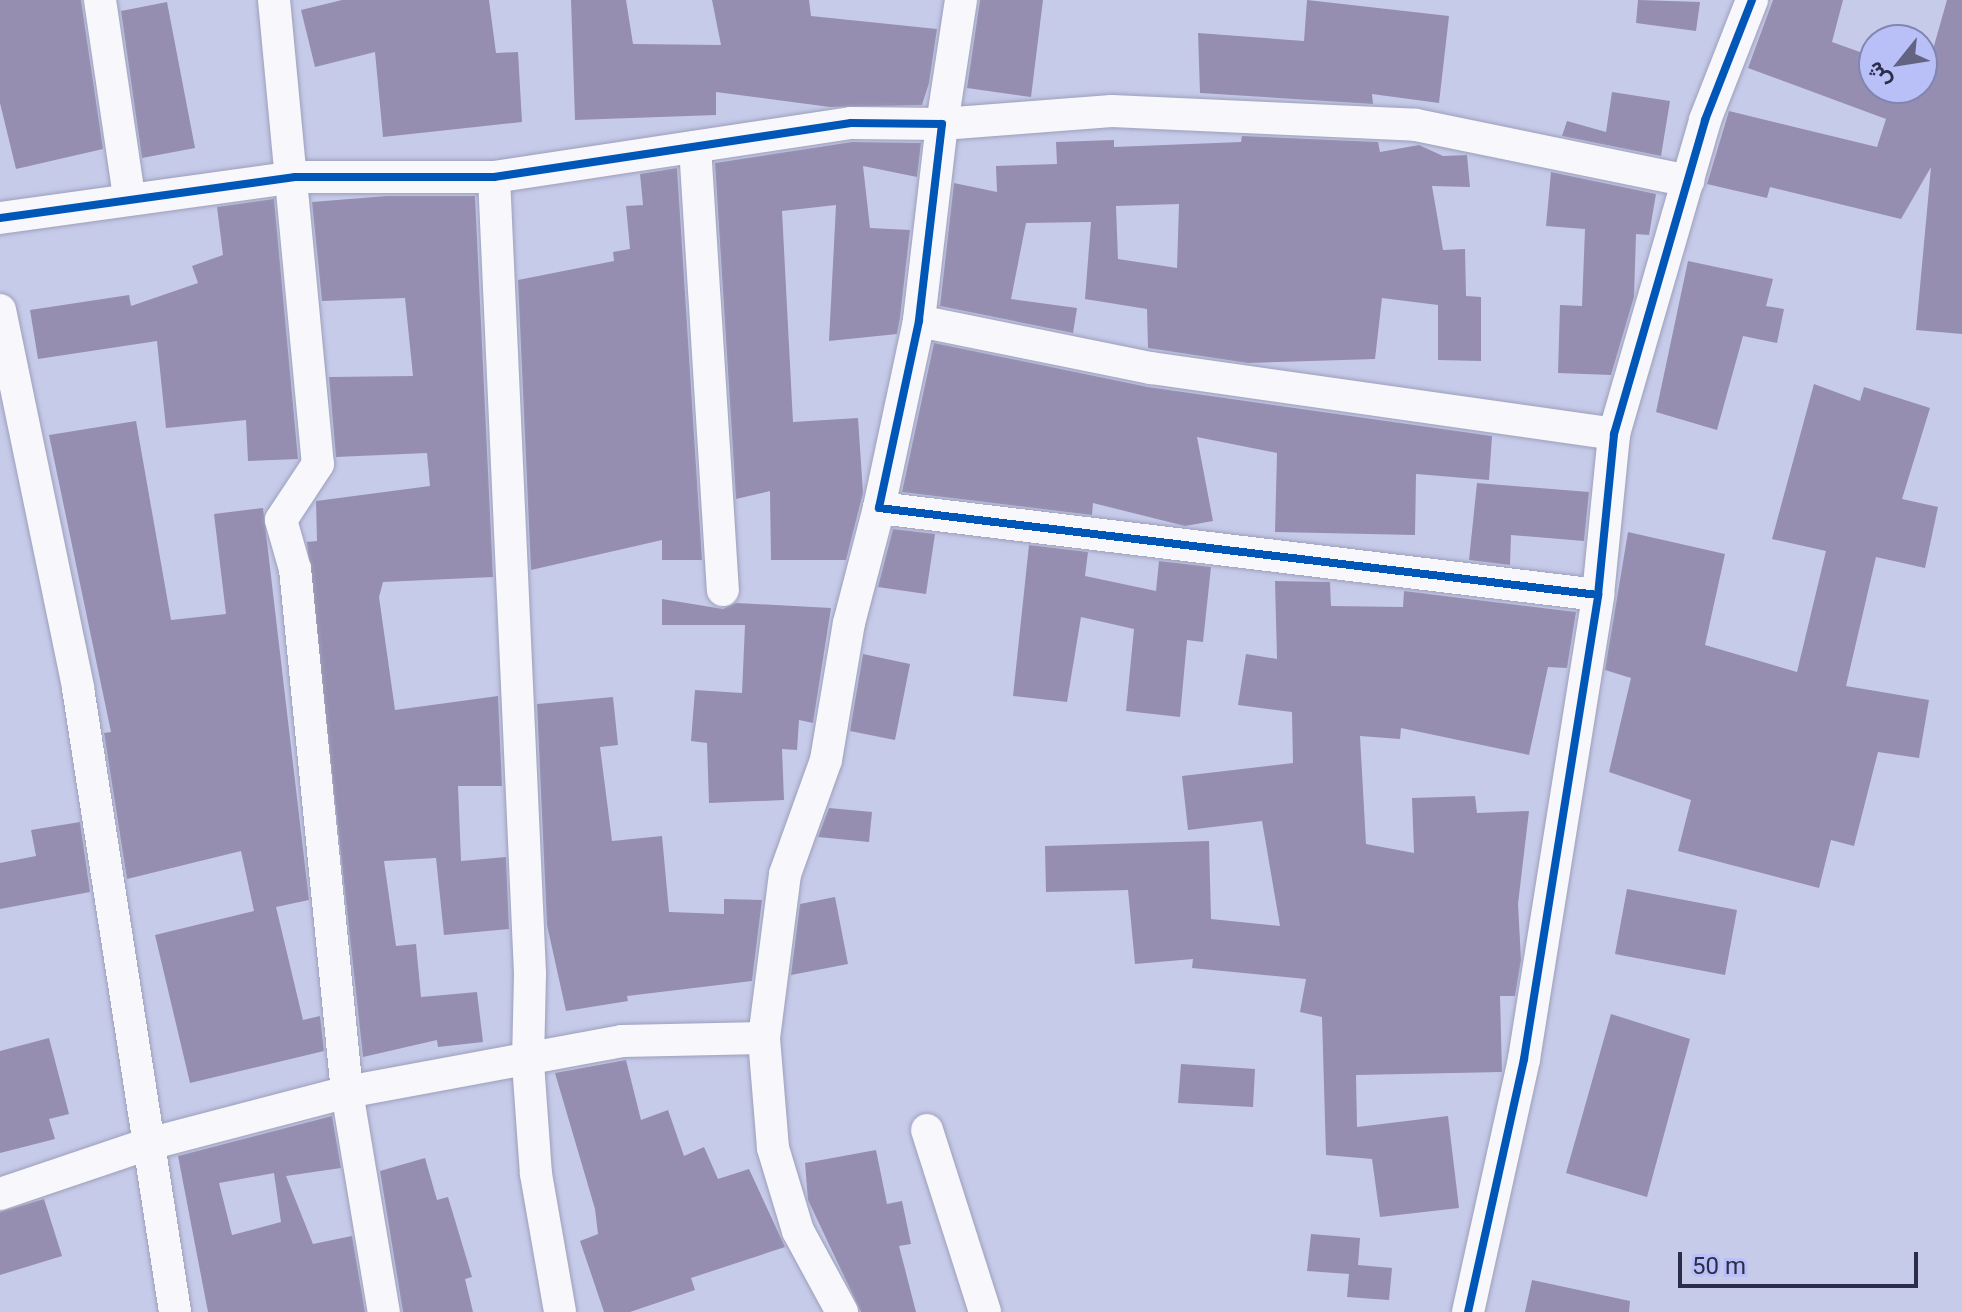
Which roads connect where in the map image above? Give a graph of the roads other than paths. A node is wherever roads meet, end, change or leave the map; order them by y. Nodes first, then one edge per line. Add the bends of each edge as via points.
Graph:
1 (100, 0) edge
2 (274, 0) edge
3 (961, 0) edge
4 (1752, 0) edge
5 (942, 124) junction
6 (695, 147) junction
7 (295, 177) junction
8 (494, 177) junction
9 (1688, 181) junction
10 (129, 197) junction
11 (0, 218) edge
12 (0, 310) edge
13 (919, 321) junction
14 (1614, 434) junction
15 (879, 508) junction
16 (723, 590) dead end
17 (1598, 595) junction
18 (764, 1038) junction
19 (528, 1063) junction
20 (347, 1092) junction
21 (927, 1130) dead end
22 (145, 1145) junction
23 (0, 1194) edge
24 (175, 1312) edge
25 (384, 1312) edge
26 (560, 1312) edge
27 (842, 1312) edge
28 (985, 1312) edge
29 (1468, 1312) edge

1 - 10 street
2 - 7 street
3 - 5 street
4 - 9 street
5 - 6 street via 851,123
5 - 9 street via 1112,111 1416,125
5 - 13 street
6 - 8 street
6 - 16 street
7 - 8 street
7 - 10 street
7 - 20 street via 318,464 281,520 295,569
8 - 19 street via 530,974
9 - 14 street
10 - 11 street
12 - 22 street via 78,688
13 - 14 street via 1151,368
13 - 15 street
14 - 17 street
15 - 17 street
15 - 18 street via 849,623 826,760 785,874
17 - 29 street via 1524,1059
18 - 19 street via 622,1041
18 - 27 street via 773,1148 798,1231
19 - 20 street
19 - 26 street via 536,1174
20 - 22 street
20 - 25 street
21 - 28 street
22 - 23 street
22 - 24 street

